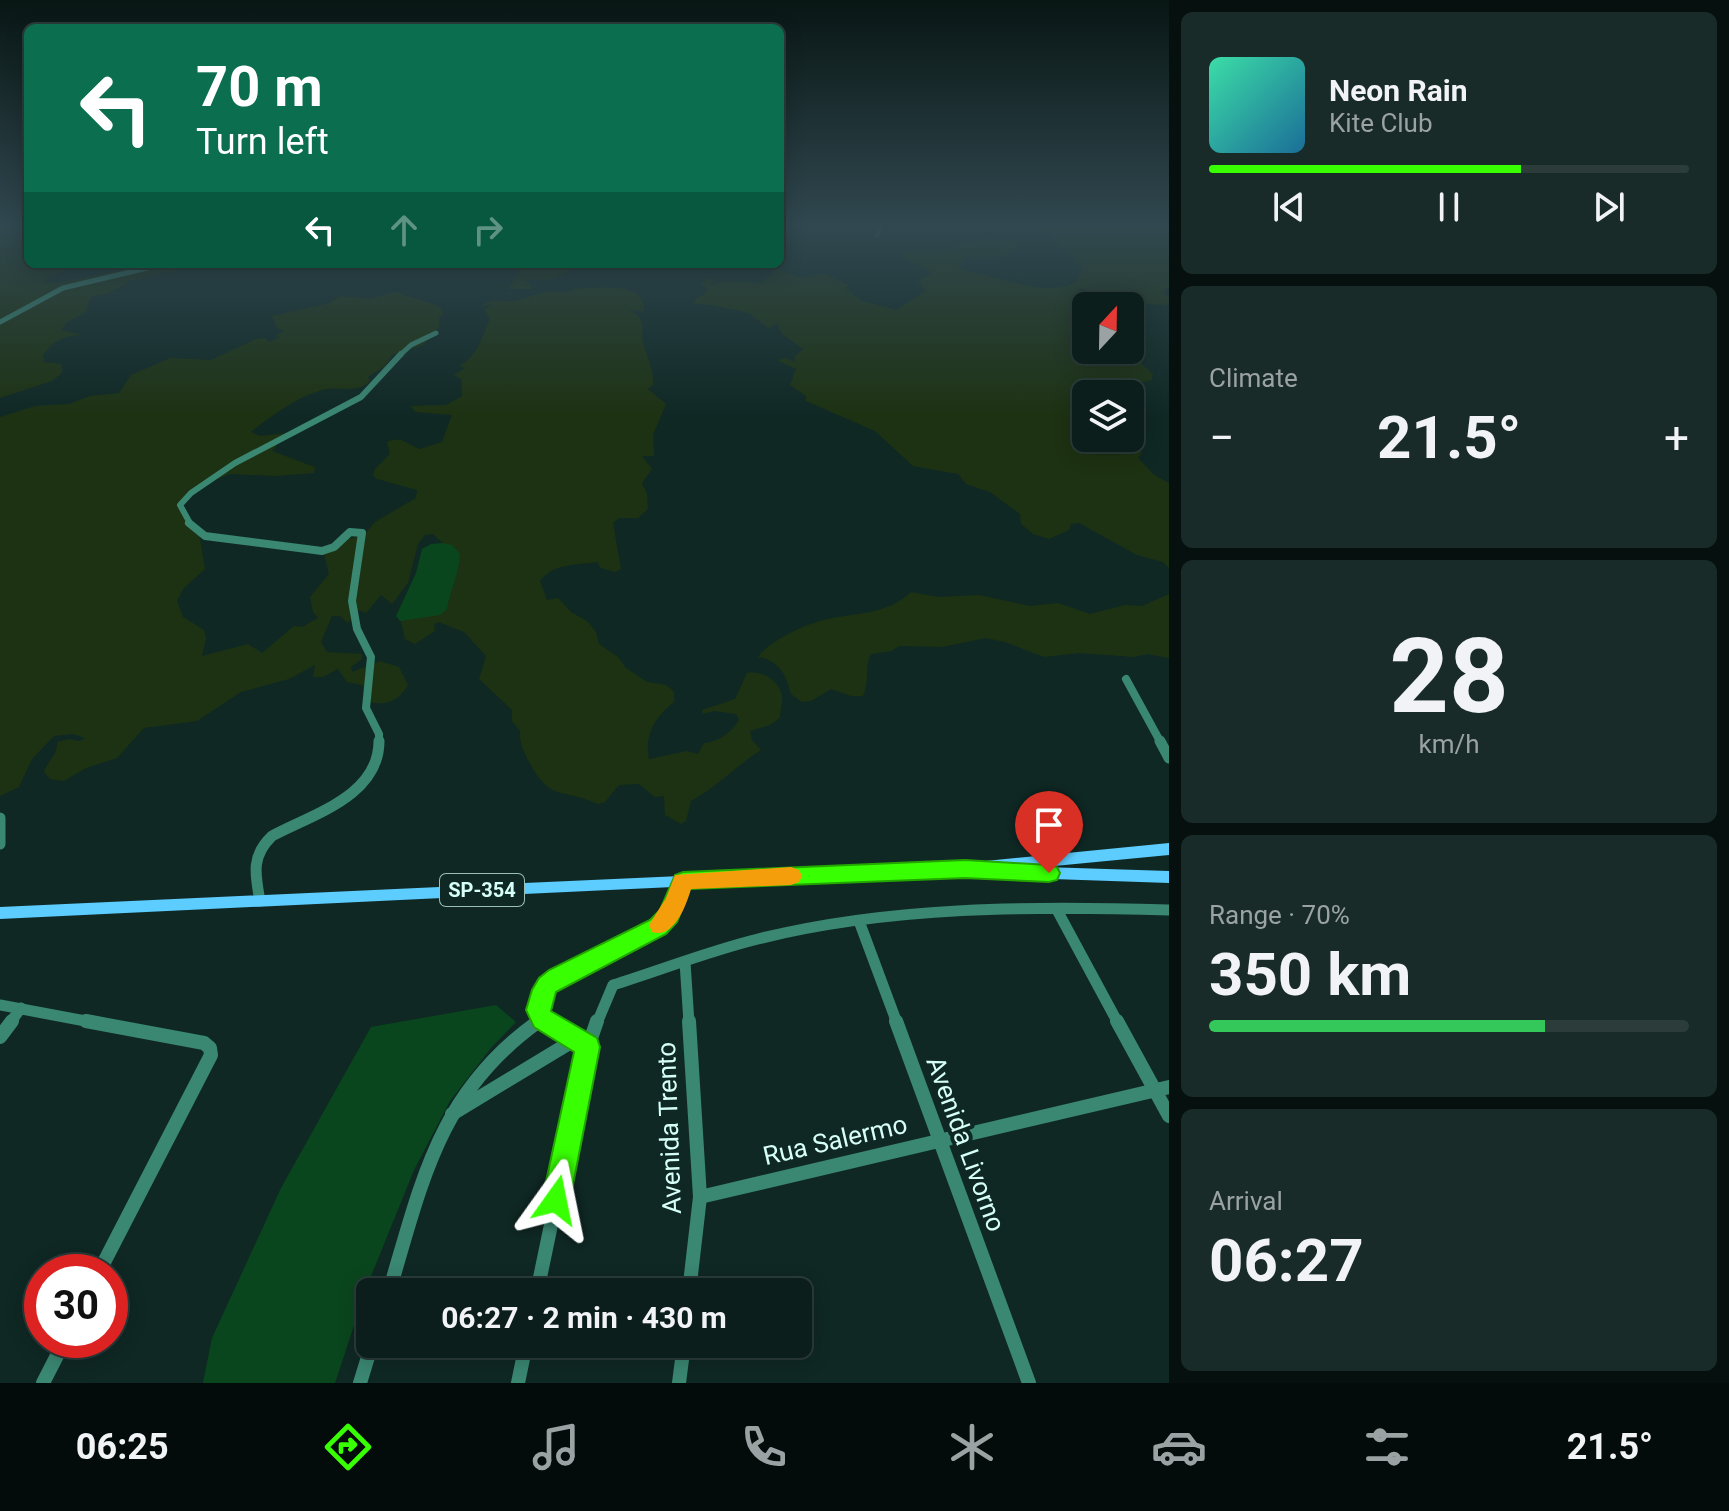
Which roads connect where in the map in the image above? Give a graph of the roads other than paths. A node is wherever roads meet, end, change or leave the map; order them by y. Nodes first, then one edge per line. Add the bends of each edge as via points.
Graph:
1 (62, 289) edge
2 (0, 322) edge
3 (436, 333) dead end
4 (1126, 679) dead end
5 (1169, 758) edge
6 (0, 818) edge
7 (0, 844) edge
8 (1169, 849) edge
9 (965, 869) junction
10 (1169, 877) edge
11 (683, 881) junction
12 (260, 901) junction
13 (1057, 910) junction
14 (1169, 910) edge
15 (0, 913) edge
16 (859, 921) junction
17 (685, 962) junction
18 (0, 1005) edge
19 (21, 1008) junction
20 (542, 1019) junction
21 (0, 1037) edge
22 (582, 1043) junction
23 (1162, 1089) edge
24 (449, 1115) junction
25 (1169, 1116) edge
26 (939, 1140) junction
27 (700, 1197) junction
28 (108, 1254) edge
29 (393, 1278) edge
30 (540, 1278) edge
31 (691, 1278) edge
32 (56, 1358) edge
33 (368, 1358) edge
34 (523, 1358) edge
35 (682, 1358) edge
36 (43, 1383) edge
37 (360, 1383) edge
38 (518, 1383) edge
39 (679, 1383) edge
40 (1029, 1383) edge

1 - 2 street
3 - 12 street via 407,345 361,397 223,471 180,505 191,526 205,536 322,551 350,532 363,536 352,601 357,629 371,657 366,708 379,734 379,752 371,775 358,790 259,847 254,866
4 - 5 street
6 - 7 street
8 - 9 main road, SP-354
9 - 10 main road, SP-354
9 - 11 main road, SP-354
11 - 12 main road, SP-354
11 - 20 street via 669,916 658,927 548,985 540,997
12 - 15 main road, SP-354
13 - 14 street
13 - 16 street
13 - 23 street
16 - 17 street via 758,939
16 - 26 street, Avenida Livorno
17 - 22 street via 613,985
17 - 27 street, Avenida Trento
18 - 19 street
19 - 21 street
19 - 28 street via 210,1048
20 - 22 street
20 - 24 street via 504,1043
22 - 24 street
22 - 30 street
23 - 25 street
23 - 26 street, Rua Salermo
24 - 29 street
26 - 27 street, Rua Salermo
26 - 40 street, Avenida Livorno
27 - 31 street, Avenida Trento
32 - 36 street
33 - 37 street
34 - 38 street
35 - 39 street

